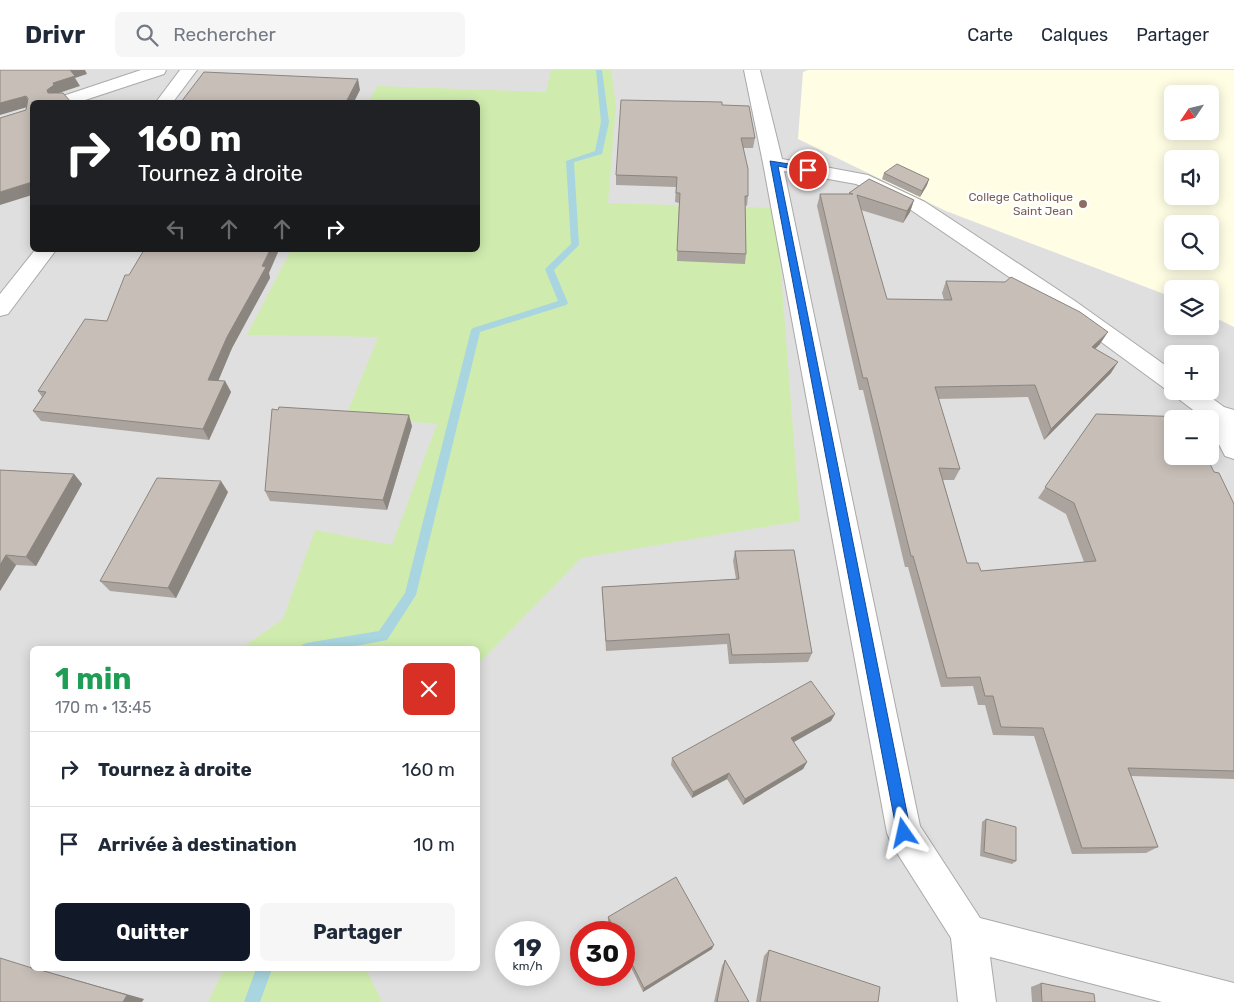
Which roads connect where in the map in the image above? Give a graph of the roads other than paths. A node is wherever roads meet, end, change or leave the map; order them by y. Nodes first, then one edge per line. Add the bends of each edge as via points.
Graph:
1 (158, 70) edge
2 (189, 70) edge
3 (752, 70) edge
4 (119, 76) edge
5 (67, 100) edge
6 (166, 100) edge
7 (773, 163) junction
8 (44, 252) edge
9 (0, 308) edge
10 (1164, 376) edge
11 (1199, 400) edge
12 (1225, 417) edge
13 (1234, 449) edge
14 (970, 933) junction
15 (977, 1002) edge
16 (1234, 1002) edge

1 - 4 street
2 - 6 street
3 - 7 street
4 - 5 street
7 - 10 street via 861,179 918,206 1067,306
7 - 14 street via 904,833
8 - 9 street
11 - 12 street
12 - 13 street
14 - 15 street
14 - 16 street

